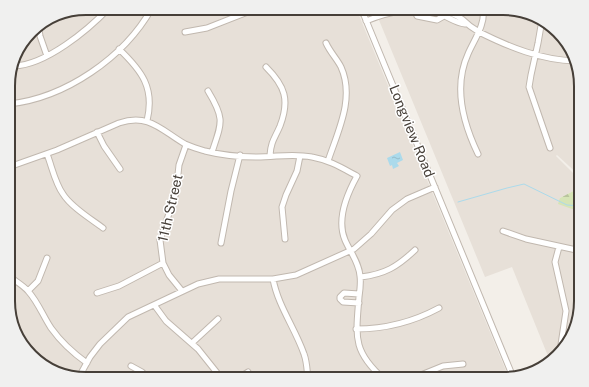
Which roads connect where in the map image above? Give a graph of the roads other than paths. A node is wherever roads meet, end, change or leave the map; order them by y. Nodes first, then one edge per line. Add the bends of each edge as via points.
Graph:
1 (101, 15) edge
2 (147, 15) edge
3 (233, 15) edge
4 (241, 15) edge
5 (363, 15) edge
6 (385, 15) edge
7 (440, 15) edge
8 (452, 15) edge
9 (483, 15) edge
10 (234, 18) junction
11 (366, 21) junction
12 (465, 24) junction
13 (541, 26) edge
14 (185, 32) dead end
15 (479, 32) junction
16 (39, 33) edge
17 (326, 43) dead end
18 (119, 49) junction
19 (535, 55) junction
20 (47, 56) junction
21 (570, 61) edge
22 (18, 65) edge
23 (266, 67) dead end
24 (208, 91) dead end
25 (15, 103) edge
26 (146, 121) junction
27 (97, 132) junction
28 (186, 145) junction
29 (550, 148) dead end
30 (212, 152) junction
31 (47, 154) junction
32 (478, 154) dead end
33 (240, 155) junction
34 (270, 156) junction
35 (300, 156) junction
36 (328, 161) junction
37 (15, 165) edge
38 (120, 169) dead end
39 (435, 187) junction
40 (103, 228) dead end
41 (503, 231) dead end
42 (285, 239) dead end
43 (221, 243) dead end
44 (559, 247) junction
45 (351, 250) junction
46 (415, 250) dead end
47 (574, 250) edge
48 (47, 258) dead end
49 (163, 263) junction
50 (360, 277) junction
51 (274, 279) junction
52 (15, 281) edge
53 (28, 291) junction
54 (182, 292) junction
55 (97, 293) dead end
56 (359, 294) junction
57 (358, 303) junction
58 (155, 306) junction
59 (439, 308) dead end
60 (218, 319) dead end
61 (356, 329) junction
62 (562, 341) edge
63 (192, 343) junction
64 (87, 363) junction
65 (463, 364) dead end
66 (131, 366) dead end
67 (512, 371) edge
68 (82, 372) edge
69 (142, 372) edge
70 (216, 372) edge
71 (307, 372) edge
72 (376, 372) edge
73 (428, 372) edge

1 - 20 street via 77,37
2 - 18 street
3 - 10 street
4 - 10 street
5 - 11 street, Longview Road
6 - 11 street
7 - 12 street
8 - 12 street
9 - 15 street
10 - 14 street via 207,28
11 - 39 street, Longview Road
12 - 15 street
13 - 19 street
15 - 19 street
15 - 32 street via 462,70 461,98 468,134
16 - 20 street
17 - 36 street via 341,67 347,94 346,108
18 - 25 street via 99,68 58,91 37,99
18 - 26 street via 140,71 146,82 150,98
19 - 21 street
19 - 29 street via 529,87
20 - 22 street
23 - 34 street via 280,85 286,100 284,114 271,145
24 - 30 street via 219,110 221,120
26 - 27 street via 127,120
26 - 28 street
27 - 31 street
27 - 38 street
28 - 30 street
28 - 49 street, 11th Street via 179,165 176,193 160,240
30 - 33 street
31 - 37 street
31 - 40 street via 63,195
33 - 34 street
33 - 43 street
34 - 35 street
35 - 36 street
35 - 42 street via 296,176 282,207
36 - 45 street via 357,176 347,195 342,216 342,229
39 - 45 street via 407,199 392,210 371,234
39 - 67 street, Longview Road
41 - 44 street
44 - 47 street
44 - 62 street via 555,262 566,311
45 - 50 street
45 - 51 street via 296,274
46 - 50 street via 389,270
48 - 53 street via 38,280
49 - 54 street, 11th Street
49 - 55 street via 119,286
50 - 56 street
51 - 54 street via 220,279 198,284
51 - 71 street via 278,299 304,355
52 - 53 street
53 - 64 street via 61,341
54 - 58 street
56 - 57 street
56 - 57 street via 344,293 340,296 343,302
57 - 61 street
58 - 63 street via 166,321
58 - 64 street via 128,317 100,344
59 - 61 street via 396,325
60 - 63 street
61 - 72 street via 364,357
63 - 70 street
64 - 68 street
65 - 73 street via 443,366
66 - 69 street

